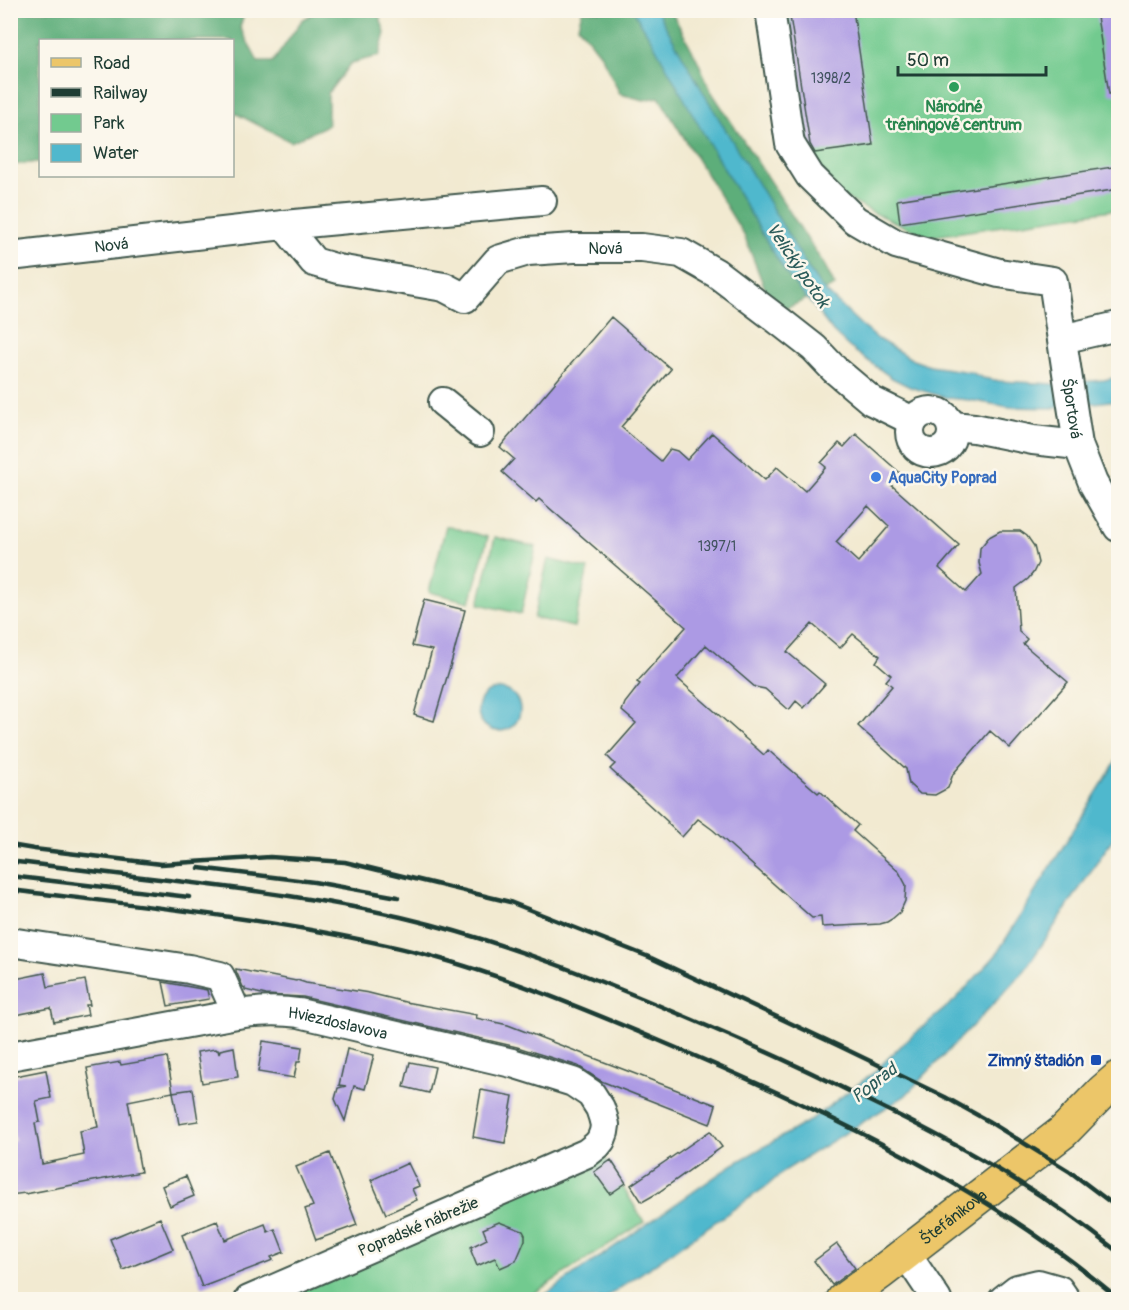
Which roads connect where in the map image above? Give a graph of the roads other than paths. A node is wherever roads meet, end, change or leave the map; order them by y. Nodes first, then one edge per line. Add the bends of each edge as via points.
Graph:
1 (770, 10) edge
2 (542, 201) dead end
3 (284, 225) junction
4 (10, 256) edge
5 (1119, 326) edge
6 (1062, 339) junction
7 (443, 402) dead end
8 (480, 432) dead end
9 (1076, 433) junction
10 (1119, 527) edge
11 (10, 942) edge
12 (237, 1014) junction
13 (10, 1056) edge
14 (1119, 1078) edge
15 (1119, 1101) edge
16 (1063, 1132) junction
17 (587, 1153) joint
18 (905, 1252) junction
19 (249, 1299) edge
20 (843, 1299) edge
21 (937, 1299) edge
22 (1002, 1299) edge
23 (1066, 1299) edge

1 - 6 street, Športová via 790,144 810,177 855,220 896,244 999,273 1053,281
2 - 3 street, Nová
3 - 4 street, Nová
3 - 9 street, Nová via 315,262 444,287 465,298 498,260 528,251 642,248 681,253 716,273 782,323 872,401 913,421 912,441 921,451 934,454 947,447 953,435 952,426 1033,440
5 - 6 street
6 - 9 street, Športová
7 - 8 street
9 - 10 street, Športová via 1093,483
11 - 12 street via 220,976
12 - 13 street, Hviezdoslavova
12 - 17 street, Hviezdoslavova via 299,1012 512,1063 573,1082 591,1094 603,1117 601,1140
14 - 16 main road, Štefánikova
15 - 16 main road, Štefánikova
16 - 18 main road, Štefánikova
17 - 19 street, Popradské nábrežie
18 - 20 main road, Štefánikova
18 - 21 street
22 - 23 street via 1017,1289 1038,1284 1059,1290

